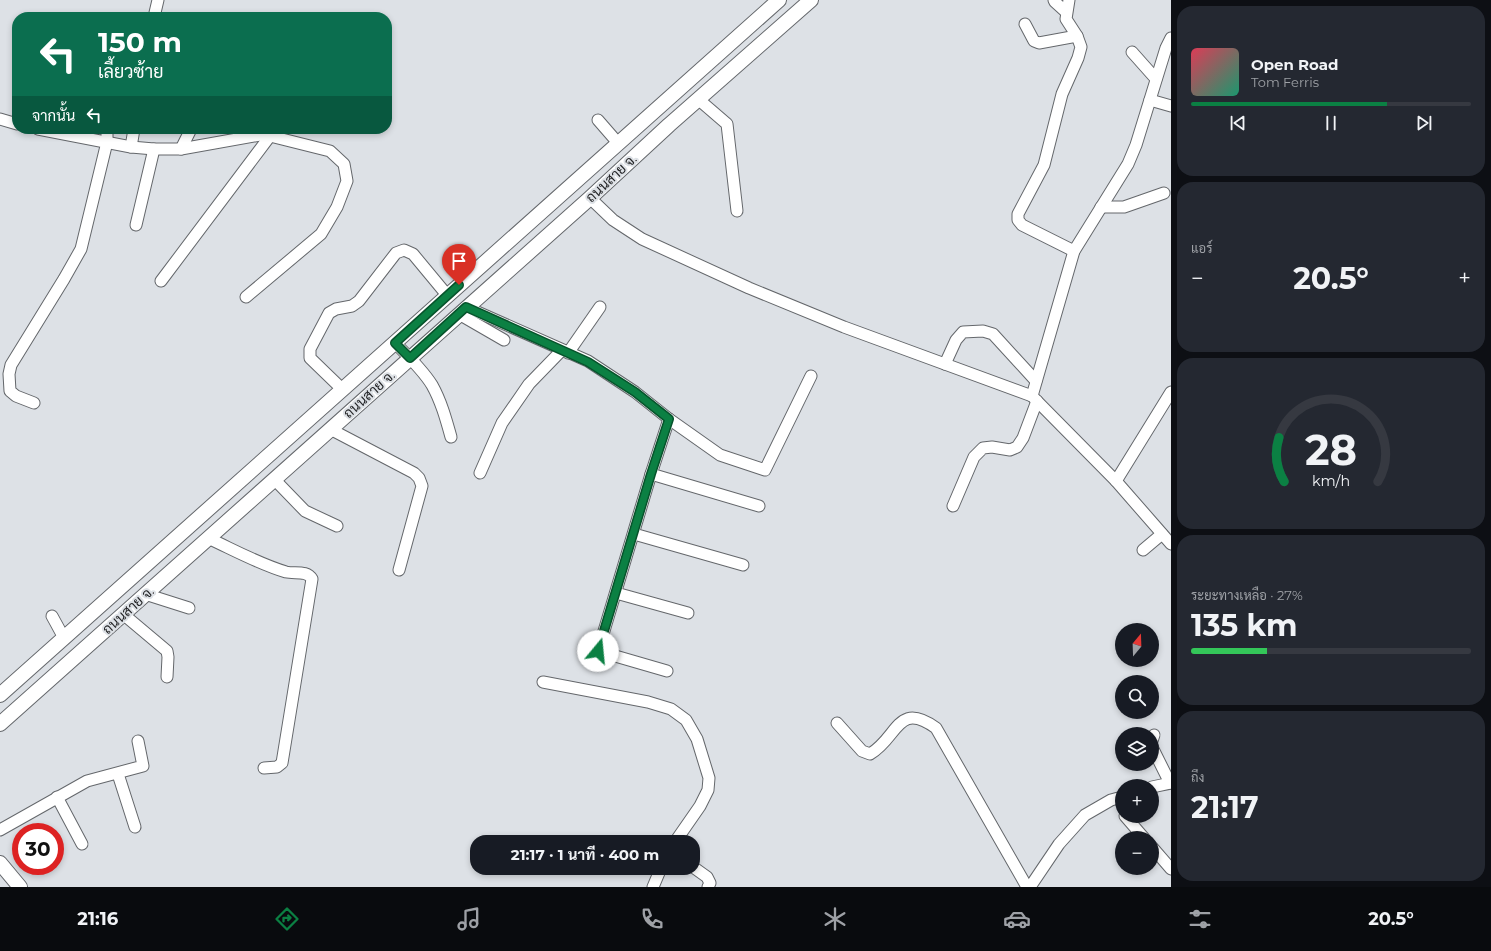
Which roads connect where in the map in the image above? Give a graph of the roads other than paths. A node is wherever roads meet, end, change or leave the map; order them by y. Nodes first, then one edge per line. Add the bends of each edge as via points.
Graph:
1 (158, 0) edge
2 (779, 0) edge
3 (811, 0) edge
4 (1054, 0) edge
5 (1069, 0) edge
6 (155, 12) edge
7 (1066, 12) junction
8 (1025, 24) dead end
9 (1077, 36) junction
10 (1171, 38) edge
11 (1169, 50) edge
12 (1132, 52) dead end
13 (1156, 79) junction
14 (698, 99) junction
15 (1150, 100) junction
16 (1171, 106) edge
17 (0, 119) edge
18 (598, 120) dead end
19 (12, 123) edge
20 (65, 134) edge
21 (107, 134) edge
22 (133, 134) edge
23 (188, 134) edge
24 (270, 136) junction
25 (107, 142) junction
26 (618, 143) junction
27 (131, 147) junction
28 (154, 149) junction
29 (181, 149) junction
30 (1164, 193) dead end
31 (590, 198) junction
32 (1101, 208) junction
33 (737, 211) dead end
34 (136, 225) dead end
35 (1074, 251) junction
36 (161, 281) dead end
37 (447, 296) junction
38 (246, 297) dead end
39 (600, 307) dead end
40 (462, 310) junction
41 (504, 340) dead end
42 (395, 343) junction
43 (565, 351) junction
44 (410, 358) junction
45 (945, 364) junction
46 (811, 376) dead end
47 (1036, 381) junction
48 (342, 389) junction
49 (1171, 392) edge
50 (1034, 398) junction
51 (34, 403) dead end
52 (669, 419) junction
53 (330, 429) junction
54 (451, 437) dead end
55 (480, 473) dead end
56 (651, 474) junction
57 (274, 479) junction
58 (1116, 481) junction
59 (760, 506) dead end
60 (953, 506) dead end
61 (337, 526) dead end
62 (634, 534) junction
63 (1162, 534) junction
64 (208, 538) junction
65 (1171, 544) edge
66 (1143, 550) dead end
67 (743, 565) dead end
68 (399, 570) dead end
69 (616, 593) junction
70 (145, 594) junction
71 (189, 608) dead end
72 (688, 613) dead end
73 (123, 614) junction
74 (52, 616) dead end
75 (64, 638) junction
76 (667, 671) dead end
77 (167, 677) dead end
78 (544, 682) dead end
79 (0, 695) edge
80 (836, 723) dead end
81 (0, 724) edge
82 (138, 741) dead end
83 (1159, 760) edge
84 (264, 768) dead end
85 (118, 774) junction
86 (1171, 783) edge
87 (1159, 786) edge
88 (57, 797) junction
89 (1115, 799) edge
90 (1131, 823) edge
91 (135, 827) dead end
92 (0, 830) edge
93 (1138, 831) edge
94 (680, 835) edge
95 (82, 844) dead end
96 (1159, 855) edge
97 (0, 862) edge
98 (1171, 869) edge
99 (700, 872) edge
100 (658, 875) edge
101 (20, 887) edge
102 (653, 887) edge
103 (708, 887) edge
104 (1029, 887) edge

1 - 6 street
2 - 26 main road, ถนนสาย จ.
3 - 14 main road, ถนนสาย จ.
4 - 7 street
5 - 7 street
7 - 9 street via 1066,20
8 - 9 street via 1034,41 1040,43
9 - 35 street via 1081,47 1062,94 1044,165 1018,214 1018,220 1022,224
10 - 11 street
11 - 13 street
12 - 13 street
13 - 15 street
14 - 31 main road, ถนนสาย จ.
14 - 33 street via 727,124
15 - 16 street
15 - 32 street via 1128,164
17 - 19 street
18 - 26 street
20 - 25 street
21 - 25 street
22 - 27 street
23 - 29 street
24 - 29 street via 260,135
24 - 36 street
24 - 38 street via 330,151 344,164 347,180 337,207 321,234
25 - 27 street
25 - 51 street via 81,249 11,365 10,391
26 - 37 main road, ถนนสาย จ.
27 - 28 street
28 - 29 street
28 - 34 street
30 - 32 street via 1124,207
31 - 40 main road, ถนนสาย จ.
31 - 45 street via 613,220 642,239 749,288 844,327
32 - 35 street
35 - 47 street
37 - 42 main road, ถนนสาย จ.
37 - 48 street via 413,254 404,250 396,253 359,301 352,306 329,313 310,349 310,358
39 - 43 street
40 - 41 street
40 - 43 street
40 - 44 main road, ถนนสาย จ.
42 - 44 street
42 - 48 main road, ถนนสาย จ.
43 - 52 street via 588,362 635,392
43 - 55 street via 528,384 502,423
44 - 53 main road, ถนนสาย จ.
44 - 54 street via 432,384 446,416
45 - 47 street via 956,340 963,332 983,331 993,334
45 - 50 street
46 - 52 street via 765,470 720,455
47 - 50 street
48 - 75 main road, ถนนสาย จ.
49 - 58 street
50 - 58 street
50 - 60 street via 1023,438 1017,447 1010,450 983,448 974,457
52 - 56 street
53 - 57 main road, ถนนสาย จ.
53 - 68 street via 419,478 422,486
56 - 59 street
56 - 62 street
57 - 61 street via 305,511
57 - 64 main road, ถนนสาย จ.
58 - 63 street
62 - 67 street
62 - 69 street
63 - 65 street
63 - 66 street
64 - 70 main road, ถนนสาย จ.
64 - 84 street via 266,565 310,575 312,579 282,763 277,767
69 - 72 street
69 - 76 street via 598,651
70 - 71 street
70 - 73 main road, ถนนสาย จ.
73 - 77 street via 167,651
73 - 81 main road, ถนนสาย จ.
74 - 75 street
75 - 79 main road, ถนนสาย จ.
78 - 94 street via 648,702 671,709 686,720 697,740 709,778 708,790 700,806
80 - 104 street via 862,751 870,754 878,749 901,721 911,717 925,720 936,728
82 - 85 street via 143,766
83 - 86 street
85 - 88 street via 87,781
85 - 91 street
86 - 87 street
88 - 92 street
88 - 95 street
89 - 104 street via 1085,815 1059,844
90 - 93 street
96 - 98 street
97 - 101 main road
99 - 103 street via 710,882
100 - 102 street

